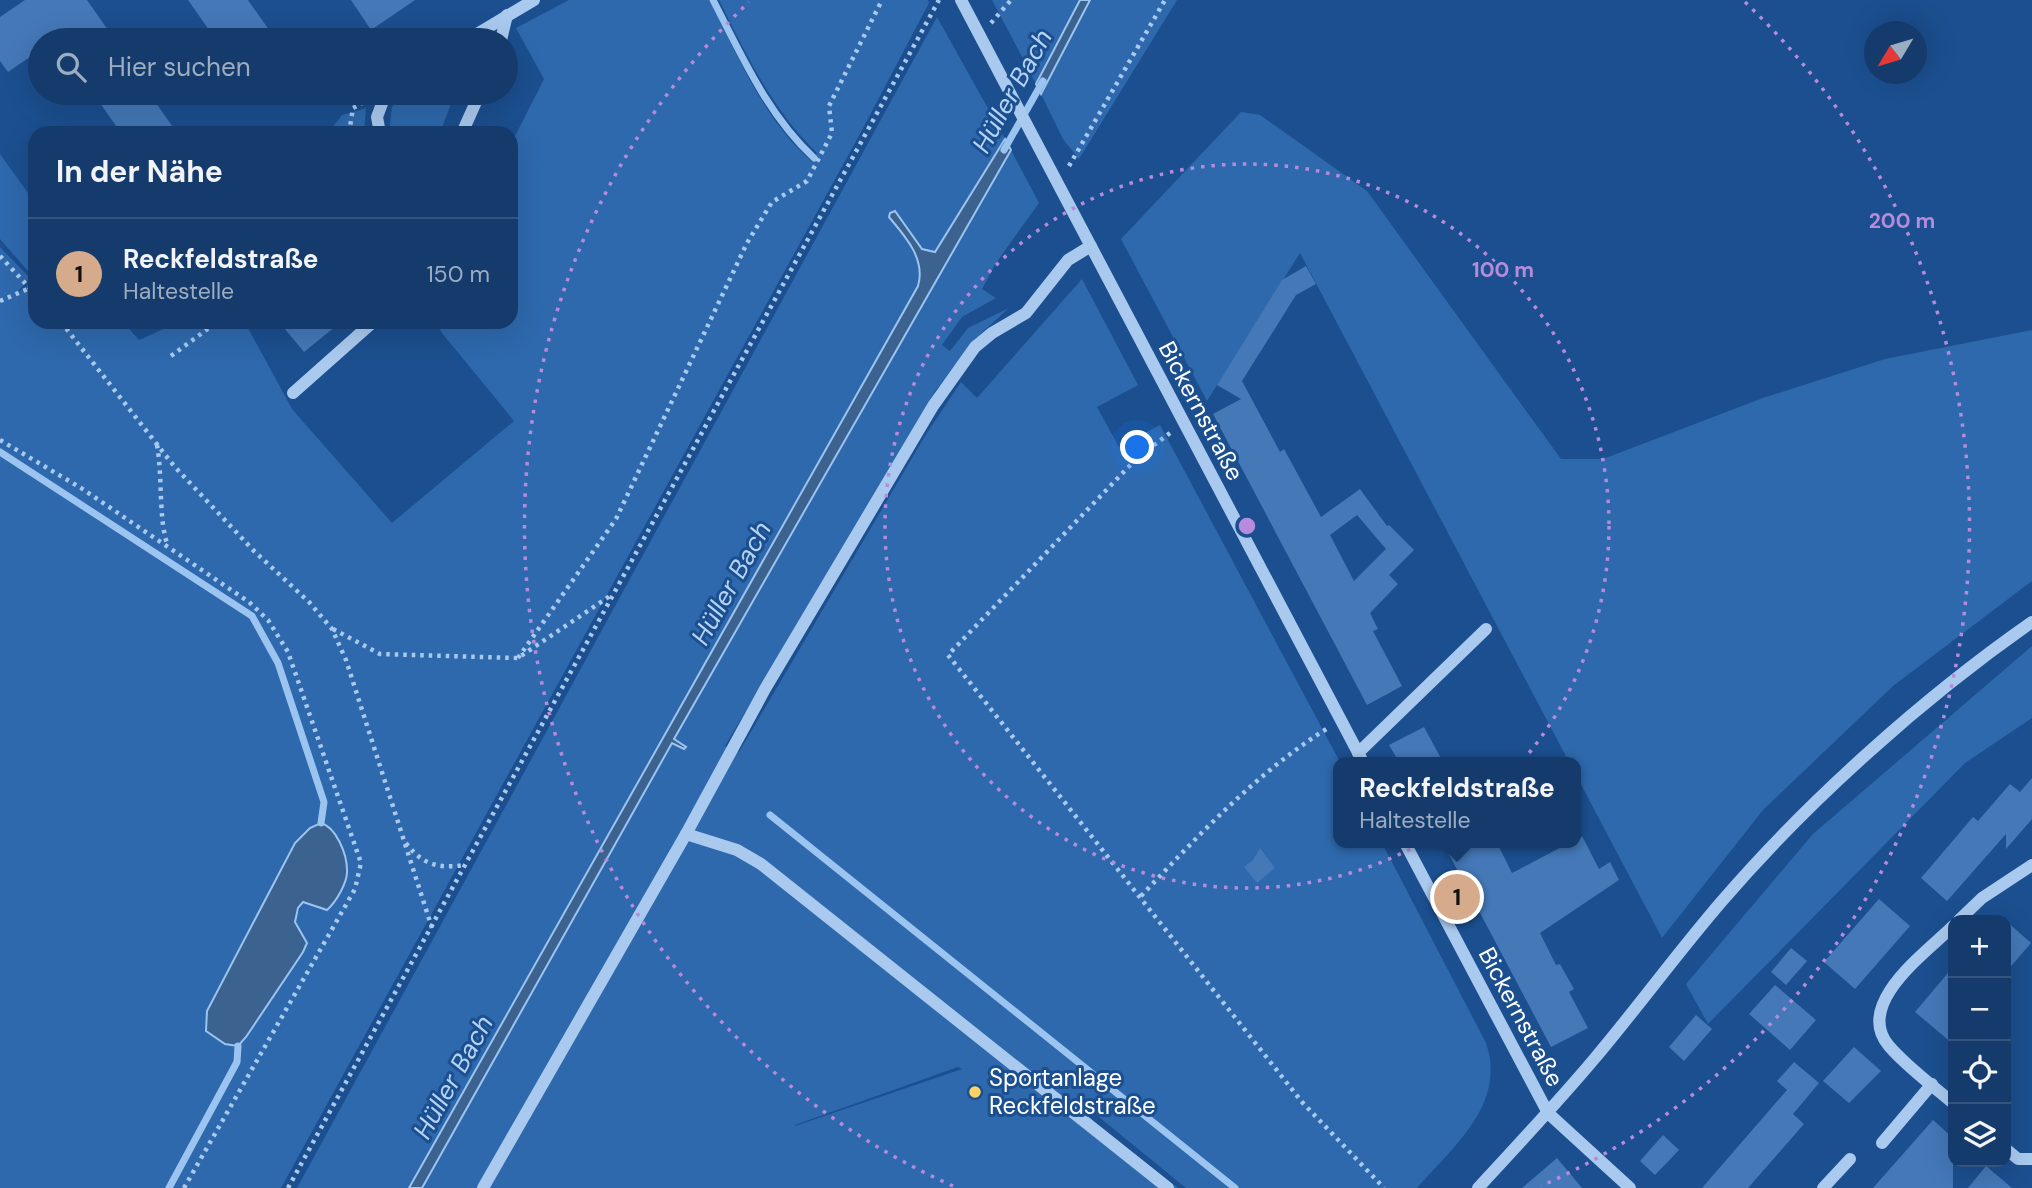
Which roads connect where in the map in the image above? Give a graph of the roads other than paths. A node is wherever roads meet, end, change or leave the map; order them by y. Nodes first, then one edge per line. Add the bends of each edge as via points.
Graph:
1 (534, 0) edge
2 (961, 0) edge
3 (507, 15) junction
4 (486, 28) edge
5 (504, 28) edge
6 (382, 105) edge
7 (475, 105) edge
8 (379, 126) edge
9 (465, 126) edge
10 (1091, 246) junction
11 (365, 329) edge
12 (293, 393) dead end
13 (2032, 622) edge
14 (1486, 629) dead end
15 (1360, 757) edge
16 (1362, 757) edge
17 (686, 834) junction
18 (1408, 848) edge
19 (2032, 865) edge
20 (1964, 915) edge
21 (1948, 931) edge
22 (1932, 1084) junction
23 (1948, 1098) edge
24 (1548, 1113) junction
25 (1882, 1143) dead end
26 (2011, 1153) edge
27 (1850, 1159) dead end
28 (2032, 1159) edge
29 (483, 1188) edge
30 (1168, 1188) edge
31 (1478, 1188) edge
32 (1630, 1188) edge
33 (1823, 1188) edge

1 - 3 street
2 - 10 street, Bickernstraße
3 - 4 street
3 - 5 street
6 - 8 street
7 - 9 street
10 - 15 street, Bickernstraße
10 - 17 street via 1068,260 1026,313 975,347 933,406 765,689
11 - 12 street
13 - 24 street via 1992,650 1844,775 1783,834
14 - 16 street
17 - 29 street
17 - 30 street via 737,850 761,864
18 - 24 street, Bickernstraße
19 - 20 street
21 - 22 street via 1882,1002 1881,1027 1887,1044
22 - 23 street
22 - 25 street
24 - 31 street
24 - 32 street, Bickernstraße
26 - 28 street via 2018,1159
27 - 33 street

